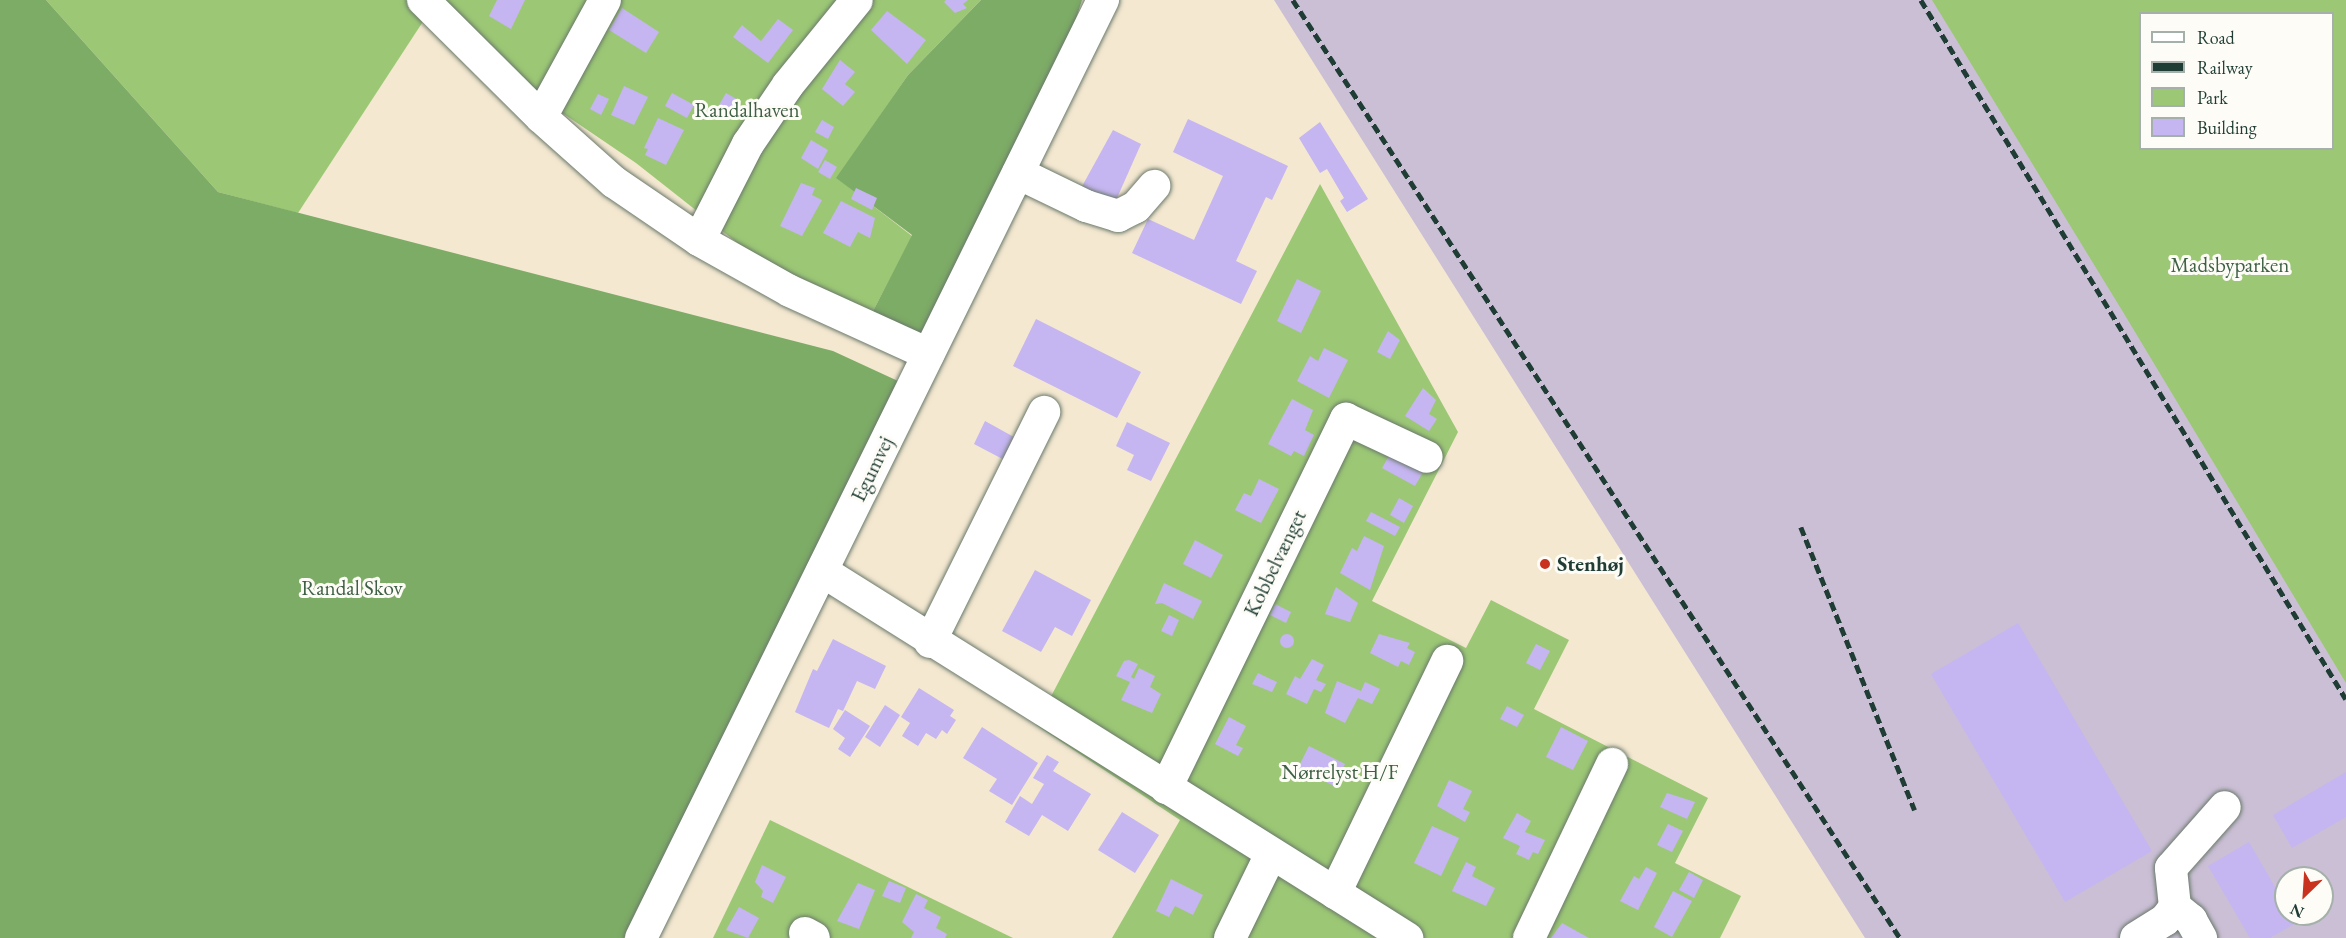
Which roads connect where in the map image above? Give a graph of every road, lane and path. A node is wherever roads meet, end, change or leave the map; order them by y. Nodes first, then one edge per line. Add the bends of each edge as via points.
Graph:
1 (423, 0) edge
2 (605, 0) edge
3 (857, 0) edge
4 (1103, 0) edge
5 (540, 117) junction
6 (1018, 173) junction
7 (1154, 186) dead end
8 (699, 240) junction
9 (928, 354) junction
10 (1044, 412) dead end
11 (1427, 457) dead end
12 (822, 571) junction
13 (930, 642) junction
14 (1447, 661) dead end
15 (1612, 764) dead end
16 (1166, 788) junction
17 (2225, 807) dead end
18 (1271, 854) junction
19 (1335, 893) junction
20 (2175, 907) junction
21 (641, 938) edge
22 (1230, 938) edge
23 (1407, 938) edge
24 (1530, 938) edge
25 (2136, 938) edge
26 (2201, 938) edge

1 - 5 street
2 - 5 street
3 - 8 street via 788,85 748,144
4 - 6 street, Egumvej
5 - 8 street via 614,182
6 - 7 street via 1086,207 1118,216 1136,207
6 - 9 street, Egumvej
8 - 9 street via 790,291
9 - 12 street, Egumvej
10 - 13 street
11 - 16 street, Kobbelvænget via 1346,419
12 - 13 street
12 - 21 street, Egumvej
13 - 16 street
14 - 19 street
15 - 24 street
16 - 18 street
17 - 20 street via 2171,868
18 - 19 street
18 - 22 street
19 - 23 street
20 - 25 street via 2165,920
20 - 26 street via 2191,920

